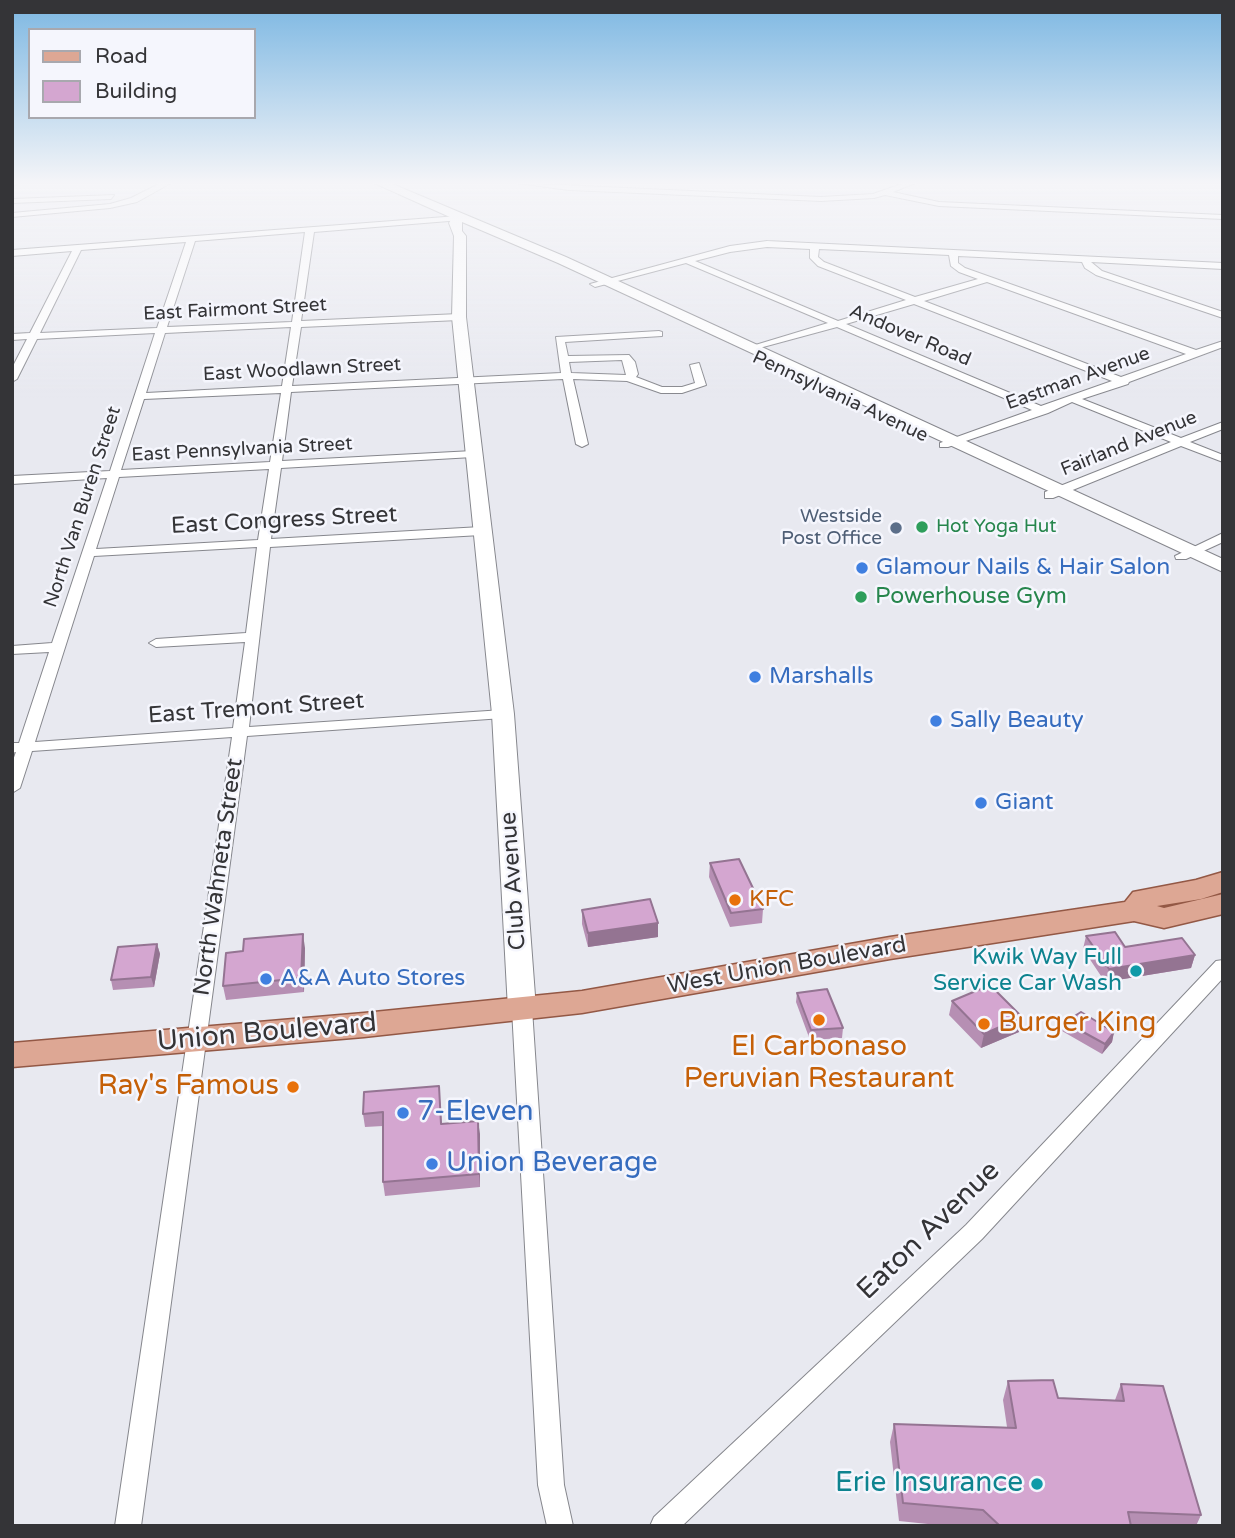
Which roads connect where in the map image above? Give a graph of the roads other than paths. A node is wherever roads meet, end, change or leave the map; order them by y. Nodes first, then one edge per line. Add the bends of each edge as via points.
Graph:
1 (75, 255) edge
2 (186, 255) edge
3 (306, 255) edge
4 (464, 255) edge
5 (536, 255) edge
6 (710, 255) edge
7 (815, 255) edge
8 (953, 255) edge
9 (1006, 255) edge
10 (1086, 259) junction
11 (686, 260) junction
12 (1223, 266) edge
13 (987, 279) junction
14 (601, 282) junction
15 (915, 301) junction
16 (1223, 315) edge
17 (459, 317) junction
18 (838, 324) junction
19 (295, 325) junction
20 (161, 331) junction
21 (659, 334) dead end
22 (34, 336) junction
23 (12, 337) edge
24 (1223, 344) edge
25 (756, 348) junction
26 (1196, 354) junction
27 (564, 359) junction
28 (695, 365) dead end
29 (567, 376) junction
30 (629, 378) junction
31 (12, 379) edge
32 (467, 380) junction
33 (1124, 382) junction
34 (287, 388) junction
35 (139, 396) junction
36 (1075, 400) junction
37 (1044, 411) junction
38 (1223, 425) edge
39 (950, 443) junction
40 (1180, 443) junction
41 (582, 444) dead end
42 (473, 454) junction
43 (1223, 459) edge
44 (275, 466) junction
45 (114, 475) junction
46 (12, 480) edge
47 (1056, 492) junction
48 (481, 531) junction
49 (1223, 537) edge
50 (264, 543) junction
51 (88, 553) junction
52 (1186, 554) junction
53 (1223, 566) edge
54 (1223, 576) edge
55 (251, 637) junction
56 (156, 643) dead end
57 (58, 647) junction
58 (12, 650) edge
59 (503, 714) junction
60 (240, 733) junction
61 (19, 748) edge
62 (12, 788) edge
63 (1223, 881) edge
64 (1223, 904) edge
65 (1134, 911) junction
66 (1223, 966) edge
67 (523, 1009) junction
68 (195, 1039) junction
69 (12, 1055) edge
70 (128, 1526) edge
71 (560, 1526) edge
72 (663, 1526) edge

1 - 22 street
2 - 20 street, North Van Buren Street
3 - 19 street, North Wahneta Street
4 - 17 street, Club Avenue
5 - 14 street, Pennsylvania Avenue
6 - 11 street
7 - 15 street via 821,264
8 - 13 street via 957,267
9 - 10 street
10 - 12 street
10 - 16 street via 1098,273
11 - 14 street
11 - 18 street, Andover Road
13 - 15 street
13 - 26 street
14 - 25 street, Pennsylvania Avenue
14 - 39 street, Pennsylvania Avenue
15 - 18 street
15 - 33 street
17 - 19 street, East Fairmont Street
17 - 32 street, Club Avenue
18 - 25 street
18 - 37 street, Andover Road
19 - 20 street, East Fairmont Street
19 - 34 street, North Wahneta Street
20 - 22 street, East Fairmont Street
20 - 35 street, North Van Buren Street
21 - 27 street via 559,339
22 - 23 street, East Fairmont Street
22 - 31 street
24 - 26 street, Eastman Avenue
25 - 39 street, Pennsylvania Avenue
26 - 33 street, Eastman Avenue
27 - 29 street
27 - 30 street via 625,357 633,374
28 - 30 street, East Woodlawn Street via 701,385 695,388 661,390
29 - 30 street, East Woodlawn Street
29 - 32 street, East Woodlawn Street
29 - 41 street
32 - 34 street, East Woodlawn Street
32 - 42 street, Club Avenue
33 - 36 street, Eastman Avenue
34 - 35 street, East Woodlawn Street
34 - 44 street, North Wahneta Street
35 - 45 street, North Van Buren Street
36 - 37 street, Eastman Avenue
36 - 40 street
37 - 39 street, Eastman Avenue
38 - 40 street, Fairland Avenue
39 - 47 street, Pennsylvania Avenue
40 - 43 street
40 - 47 street, Fairland Avenue
42 - 44 street, East Pennsylvania Street
42 - 48 street, Club Avenue
44 - 45 street, East Pennsylvania Street
44 - 50 street, North Wahneta Street
45 - 46 street, East Pennsylvania Street
45 - 51 street, North Van Buren Street
47 - 52 street, Pennsylvania Avenue
48 - 50 street, East Congress Street
48 - 59 street, Club Avenue
49 - 52 street
50 - 51 street, East Congress Street
50 - 55 street, North Wahneta Street
51 - 57 street, North Van Buren Street
52 - 53 street, Pennsylvania Avenue
52 - 54 street, Pennsylvania Avenue
55 - 56 street
55 - 60 street, North Wahneta Street
57 - 58 street
57 - 61 street, North Van Buren Street
59 - 60 street, East Tremont Street
59 - 67 street, Club Avenue
60 - 61 street, East Tremont Street
60 - 68 street, North Wahneta Street
61 - 62 street, North Van Buren Street
63 - 65 main road, West Union Boulevard via 1143,899
64 - 65 main road, West Union Boulevard via 1164,918
65 - 67 main road, West Union Boulevard
66 - 72 street, Eaton Avenue via 974,1232
67 - 68 main road, Union Boulevard
67 - 71 street, Club Avenue via 551,1485
68 - 69 main road, Union Boulevard
68 - 70 street, North Wahneta Street

